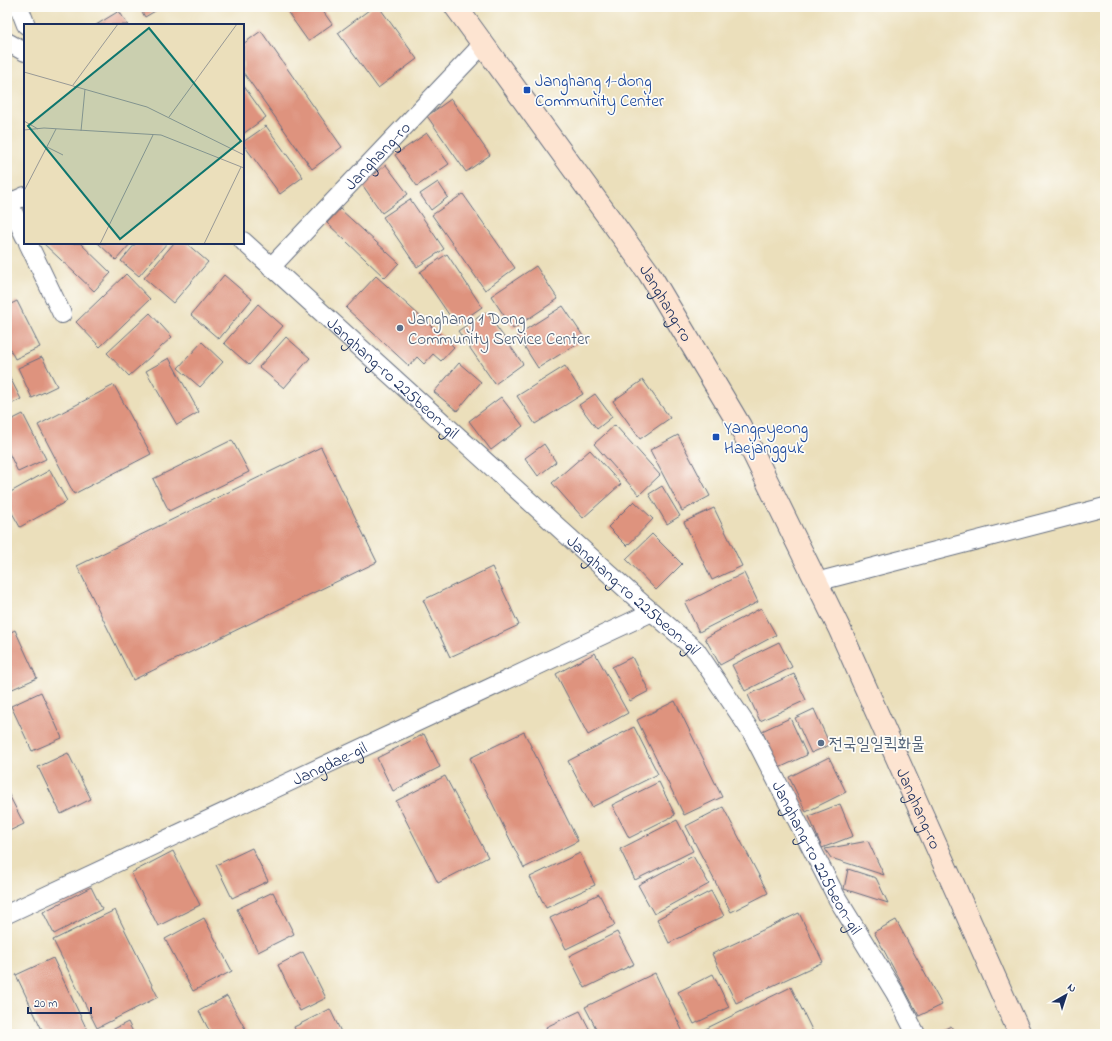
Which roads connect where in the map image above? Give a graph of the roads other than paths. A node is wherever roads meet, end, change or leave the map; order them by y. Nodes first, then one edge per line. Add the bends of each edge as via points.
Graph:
1 (19, 7) edge
2 (456, 7) edge
3 (26, 24) edge
4 (7, 42) edge
5 (483, 44) junction
6 (24, 51) edge
7 (24, 196) edge
8 (8, 203) edge
9 (24, 235) edge
10 (244, 242) edge
11 (28, 244) edge
12 (271, 267) junction
13 (62, 314) dead end
14 (1105, 507) edge
15 (816, 582) junction
16 (652, 612) junction
17 (7, 914) edge
18 (916, 1034) edge
19 (1020, 1034) edge

1 - 3 street
2 - 5 main road, Janghang-ro
4 - 6 street
5 - 12 street, Janghang-ro
5 - 15 main road, Janghang-ro via 649,273 740,426
7 - 8 street
8 - 9 street
10 - 12 street, Janghang-ro 225beon-gil
11 - 13 street
12 - 16 street, Janghang-ro 225beon-gil
14 - 15 street
15 - 19 main road, Janghang-ro
16 - 17 street, Jangdae-gil
16 - 18 street, Janghang-ro 225beon-gil via 696,650 752,733 837,898 895,993

